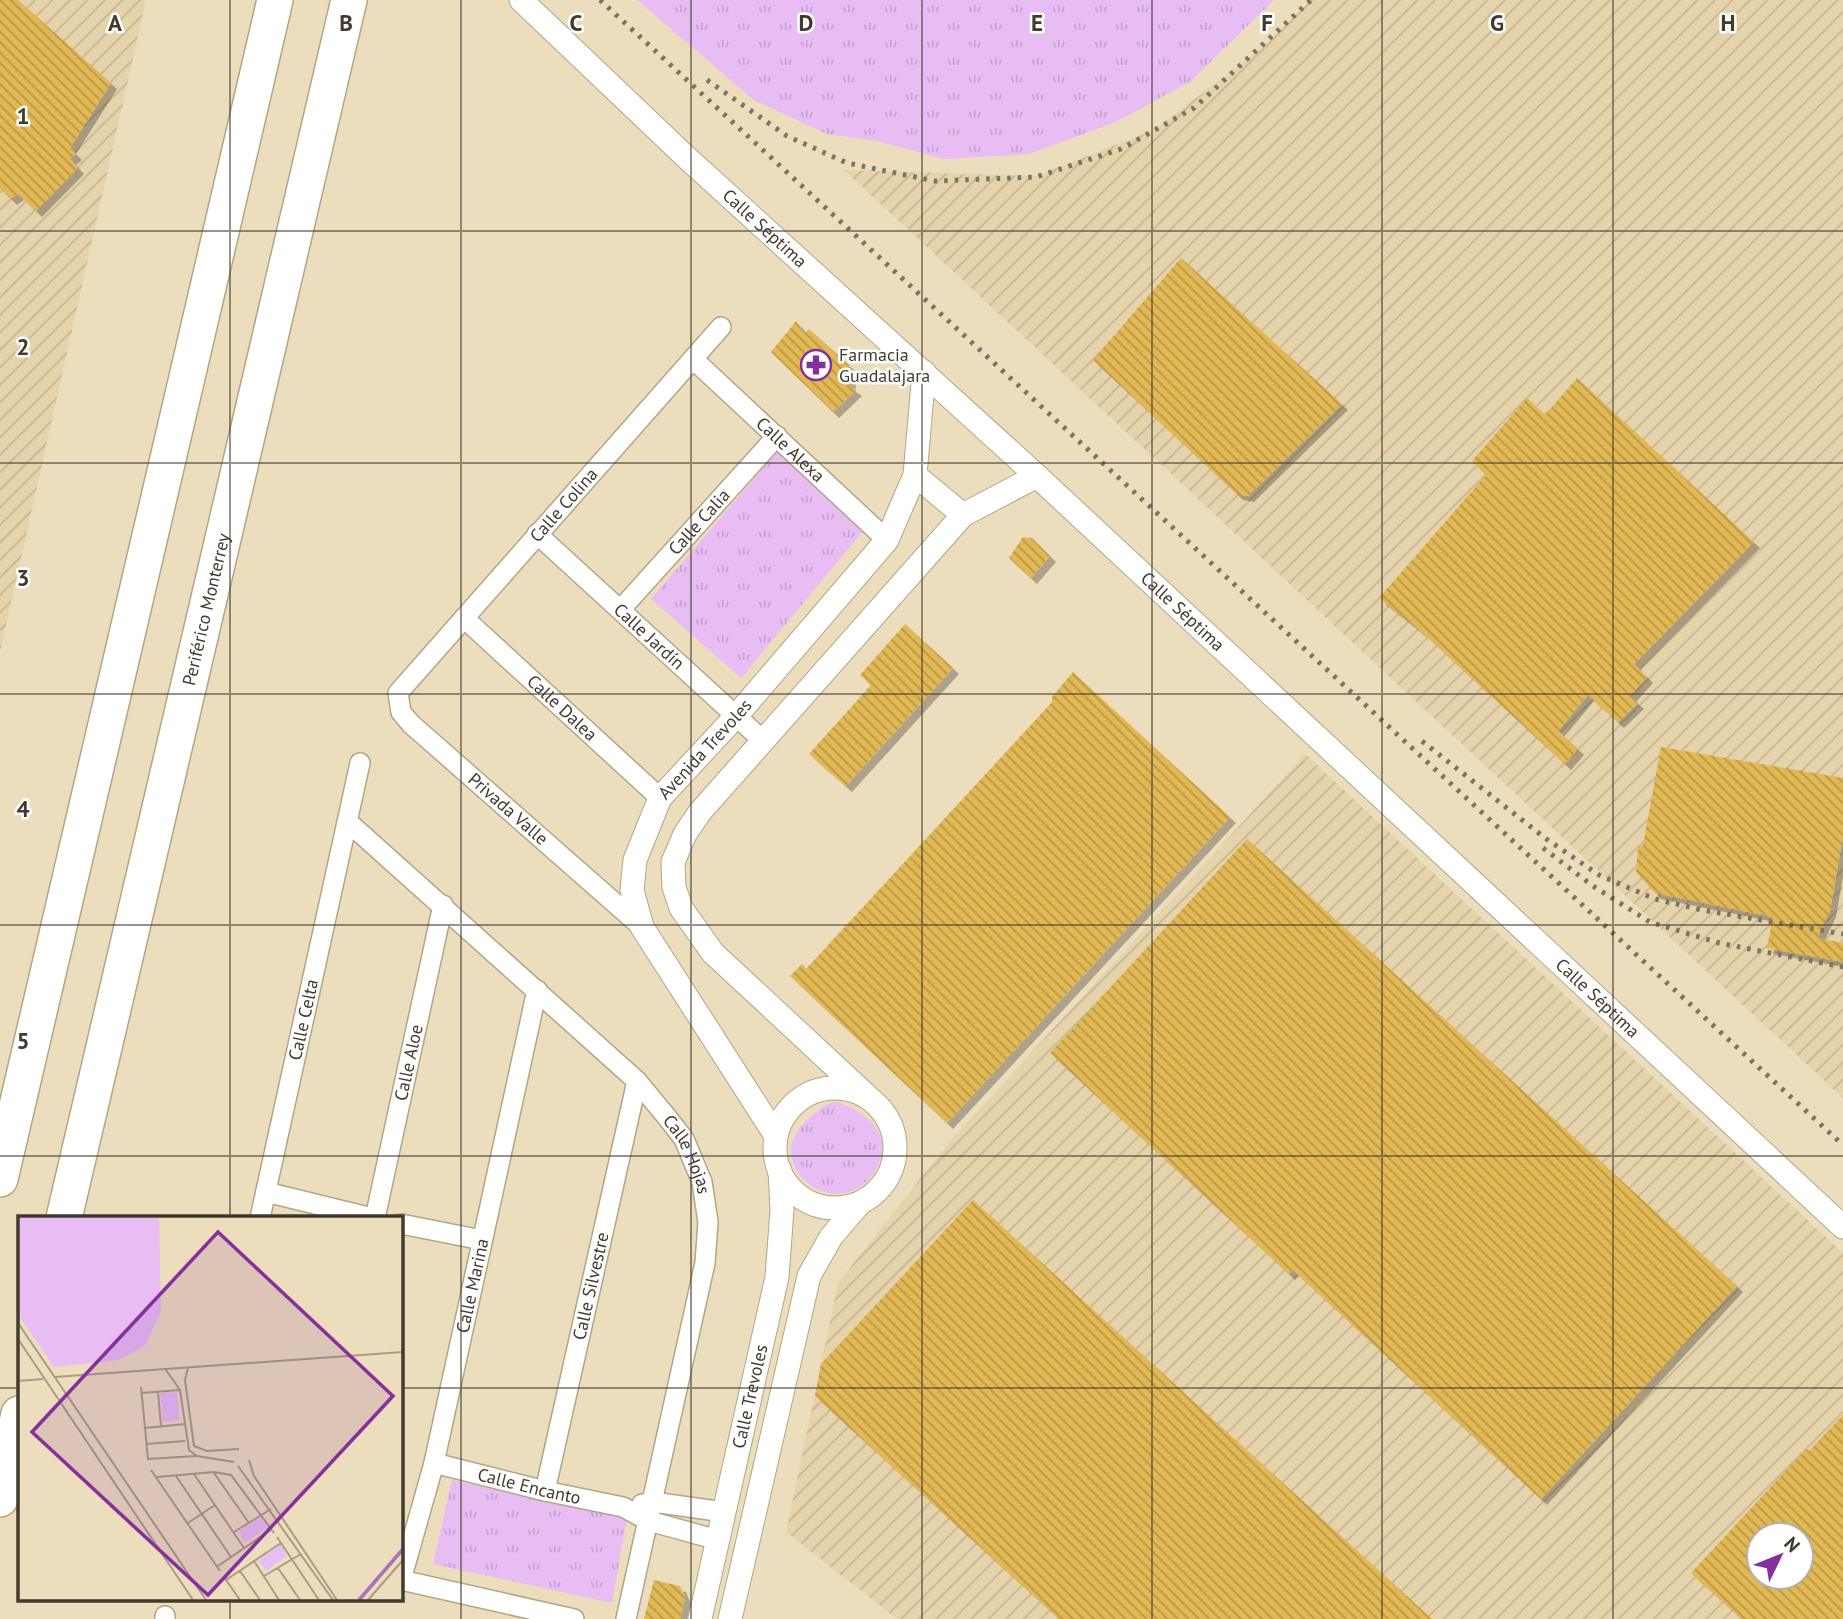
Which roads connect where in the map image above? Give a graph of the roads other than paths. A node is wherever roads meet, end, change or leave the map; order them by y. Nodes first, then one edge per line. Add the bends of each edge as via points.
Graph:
1 (275, 0) edge
2 (349, 0) edge
3 (521, 0) edge
4 (721, 327) dead end
5 (693, 359) junction
6 (924, 372) junction
7 (777, 436) junction
8 (915, 475) junction
9 (1037, 475) junction
10 (963, 514) junction
11 (537, 534) junction
12 (887, 540) junction
13 (621, 609) junction
14 (464, 618) junction
15 (405, 681) joint
16 (737, 715) junction
17 (761, 739) junction
18 (360, 763) dead end
19 (660, 797) junction
20 (348, 822) junction
21 (443, 905) junction
22 (642, 927) junction
23 (537, 990) junction
24 (637, 1081) junction
25 (869, 1098) junction
26 (776, 1136) junction
27 (779, 1171) junction
28 (0, 1179) edge
29 (266, 1192) junction
30 (860, 1203) junction
31 (64, 1216) edge
32 (260, 1216) edge
33 (365, 1216) edge
34 (373, 1216) edge
35 (402, 1224) edge
36 (1843, 1227) edge
37 (482, 1240) junction
38 (18, 1418) edge
39 (434, 1463) junction
40 (545, 1491) junction
41 (0, 1499) edge
42 (651, 1511) junction
43 (724, 1512) junction
44 (718, 1540) junction
45 (402, 1576) edge
46 (402, 1580) edge
47 (574, 1619) edge
48 (626, 1619) edge
49 (700, 1619) edge
50 (730, 1619) edge

1 - 28 highway
2 - 31 highway, Periférico Monterrey
3 - 6 street, Calle Séptima
4 - 5 street, Calle Colina
5 - 7 street, Calle Alexa
5 - 11 street, Calle Colina
6 - 8 street, Avenida Trevoles
6 - 9 street, Calle Séptima
7 - 12 street, Calle Alexa
7 - 13 street, Calle Calia
8 - 10 street
8 - 12 street, Avenida Trevoles
9 - 10 street, Avenida Trevoles
9 - 36 street, Calle Séptima
10 - 17 street, Avenida Trevoles
11 - 13 street, Calle Jardín
11 - 14 street, Calle Colina
12 - 16 street, Avenida Trevoles
13 - 16 street, Calle Jardín
14 - 15 street, Calle Colina
14 - 19 street, Calle Dalea
15 - 22 street, Privada Valle via 397,693 398,703 411,724
16 - 17 street, Calle Jardín
16 - 19 street, Avenida Trevoles
17 - 25 street, Avenida Trevoles via 685,834 673,862 674,887 681,908 713,953
18 - 20 street, Calle Celta
19 - 22 street, Avenida Trevoles via 635,860 632,890
20 - 21 street, Calle Hojas
20 - 29 street, Calle Celta
21 - 23 street, Calle Hojas
21 - 34 street, Calle Aloe
22 - 26 street, Avenida Trevoles
23 - 24 street, Calle Hojas
23 - 37 street, Calle Marina
24 - 40 street, Calle Silvestre
24 - 42 street, Calle Hojas via 684,1139 702,1182 708,1222 698,1301
25 - 26 street via 841,1088 812,1092 788,1109
25 - 30 street via 884,1113 893,1132 895,1153 890,1174 878,1191
26 - 27 street
27 - 30 street via 793,1191 813,1205 837,1208
27 - 43 street, Calle Trevoles via 782,1210 777,1277
29 - 32 street, Calle Celta
29 - 33 street
30 - 50 street, Calle Trevoles via 831,1237 808,1276
35 - 37 street
37 - 39 street, Calle Marina
38 - 41 highway
39 - 40 street, Calle Encanto
39 - 45 street, Calle Marina
40 - 42 street, Calle Encanto
42 - 43 street, Calle Encanto
42 - 44 street, Calle Encanto
42 - 48 street, Calle Hojas
43 - 44 street, Calle Trevoles
44 - 49 street, Calle Trevoles
46 - 47 street

